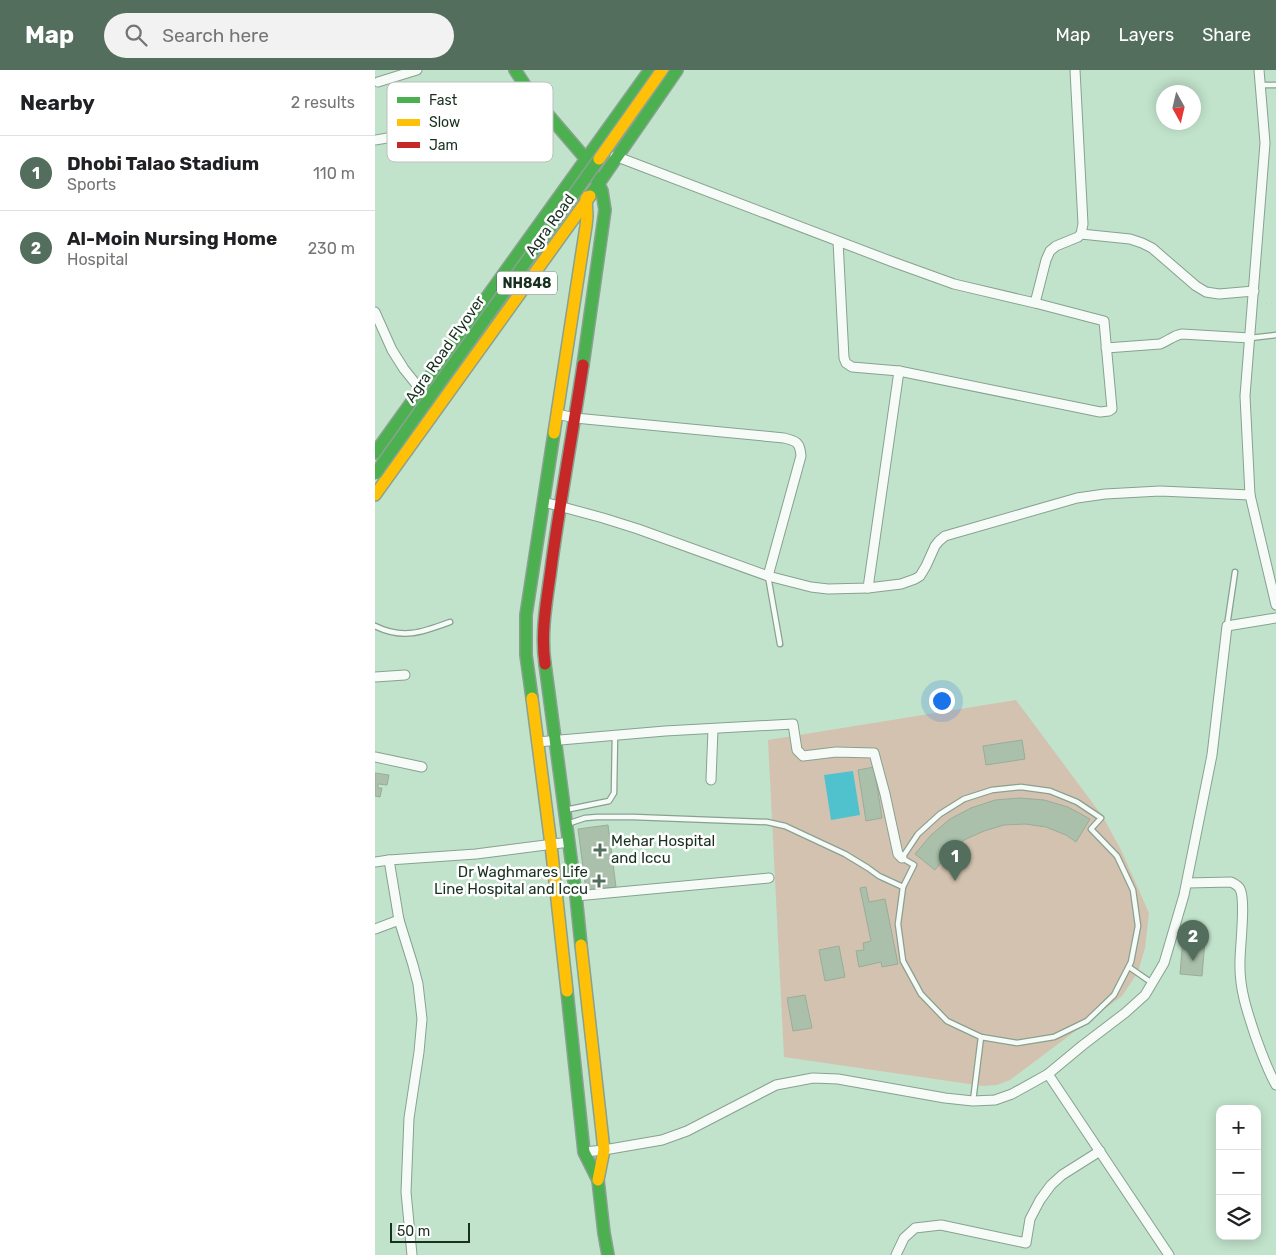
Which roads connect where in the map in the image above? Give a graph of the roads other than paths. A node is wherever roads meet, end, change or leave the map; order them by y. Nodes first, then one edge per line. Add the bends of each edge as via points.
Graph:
1 (417, 70) edge
2 (515, 70) edge
3 (650, 70) edge
4 (662, 70) edge
5 (677, 70) edge
6 (1075, 70) edge
7 (1259, 70) edge
8 (378, 82) dead end
9 (523, 82) edge
10 (1261, 85) junction
11 (1276, 85) edge
12 (553, 121) edge
13 (594, 148) junction
14 (617, 156) junction
15 (586, 159) junction
16 (577, 172) junction
17 (598, 183) junction
18 (587, 200) junction
19 (1081, 234) junction
20 (838, 241) junction
21 (1254, 291) junction
22 (1035, 303) junction
23 (375, 312) edge
24 (1276, 335) edge
25 (1250, 338) junction
26 (1106, 348) junction
27 (899, 371) junction
28 (420, 389) junction
29 (557, 414) junction
30 (575, 418) junction
31 (375, 454) edge
32 (375, 474) edge
33 (375, 495) edge
34 (1250, 495) junction
35 (544, 502) junction
36 (560, 506) junction
37 (1235, 572) dead end
38 (768, 576) junction
39 (868, 588) junction
40 (1276, 605) edge
41 (1276, 618) edge
42 (450, 622) dead end
43 (375, 626) edge
44 (1227, 626) junction
45 (780, 644) dead end
46 (405, 675) dead end
47 (375, 677) edge
48 (713, 729) junction
49 (615, 735) junction
50 (553, 740) junction
51 (537, 742) junction
52 (375, 758) edge
53 (422, 767) dead end
54 (711, 780) dead end
55 (564, 810) junction
56 (566, 824) junction
57 (569, 842) junction
58 (551, 845) junction
59 (902, 858) junction
60 (389, 860) junction
61 (375, 862) edge
62 (769, 878) dead end
63 (1187, 883) junction
64 (903, 887) junction
65 (576, 896) junction
66 (399, 920) junction
67 (375, 929) edge
68 (1129, 967) junction
69 (1152, 983) junction
70 (981, 1037) junction
71 (1048, 1074) junction
72 (1276, 1084) edge
73 (973, 1101) junction
74 (604, 1150) junction
75 (1100, 1151) junction
76 (584, 1152) junction
77 (597, 1180) junction
78 (412, 1255) edge
79 (608, 1255) edge
80 (896, 1255) edge
81 (1169, 1255) edge

1 - 8 street
2 - 9 main road
3 - 13 main road, Agra Road / NH848
4 - 32 main road, Agra Road Flyover, bridge
5 - 14 main road, Agra Road / NH848
6 - 19 street
7 - 10 street
10 - 11 lane
10 - 21 street via 1265,142
12 - 15 main road
13 - 14 street
13 - 15 main road, Agra Road / NH848
14 - 17 main road, Agra Road / NH848
14 - 20 street
15 - 16 main road, Agra Road / NH848
15 - 17 main road
16 - 18 main road
16 - 28 main road, Agra Road / NH848
17 - 18 main road, Agra Road / NH848
17 - 30 main road via 605,210
18 - 29 main road via 586,226
18 - 33 main road, Agra Road / NH848
19 - 21 street via 1143,243 1206,292
19 - 22 street via 1049,252
20 - 22 street via 954,284
20 - 27 street via 846,363 852,367
21 - 25 street
22 - 26 street via 1104,321
23 - 28 street via 393,350
24 - 25 lane
25 - 26 street via 1182,334 1160,344
25 - 34 street via 1245,396
26 - 27 street via 1112,405 1105,412
27 - 39 street
28 - 31 main road, Agra Road / NH848
29 - 30 street
29 - 35 main road
30 - 36 main road
30 - 38 street via 784,438 798,444 801,456
34 - 39 street via 1160,491 1077,498 945,536 920,576 901,584
34 - 40 street
35 - 36 street
35 - 51 main road via 526,615 526,655
36 - 38 street
36 - 50 main road via 543,651
37 - 44 lane
38 - 39 street via 811,587
38 - 45 lane
41 - 44 street
42 - 43 lane via 410,634
44 - 63 street via 1212,756
46 - 47 street
48 - 49 street
48 - 54 street
48 - 59 street via 793,724 797,750 803,756 836,752 875,754 898,854
49 - 50 street
49 - 55 lane via 614,793 609,802
50 - 51 street
50 - 55 main road
51 - 58 main road
52 - 53 street
55 - 56 main road
56 - 57 main road
56 - 64 lane via 585,818 606,817 767,822 785,826 845,854
57 - 58 street
57 - 65 main road
58 - 60 street
58 - 76 main road
59 - 64 lane via 914,865
59 - 68 lane via 918,834 939,814 965,799 992,790 1021,788 1050,792 1077,802 1101,818 1091,830 1117,856 1133,890 1138,926
60 - 61 street
60 - 66 street
62 - 65 street
63 - 69 street via 1164,963
63 - 72 street via 1231,882 1240,888 1243,903 1241,991 1263,1059
64 - 70 lane via 898,924 903,961 921,994 947,1020
65 - 74 main road
66 - 67 street
66 - 78 street via 413,965 422,1019 409,1118 406,1192
68 - 69 lane
68 - 70 lane via 1114,995 1087,1021 1054,1037 1017,1043
69 - 71 street via 1145,995 1125,1013
70 - 73 lane
71 - 73 street via 1012,1094 995,1100
71 - 75 street
73 - 74 street via 838,1079 813,1078 776,1086 687,1131 662,1140
74 - 76 street
74 - 77 main road
75 - 80 street via 1051,1185 1030,1219 1026,1243 941,1225 915,1228 904,1238
75 - 81 street
76 - 77 main road
77 - 79 main road

